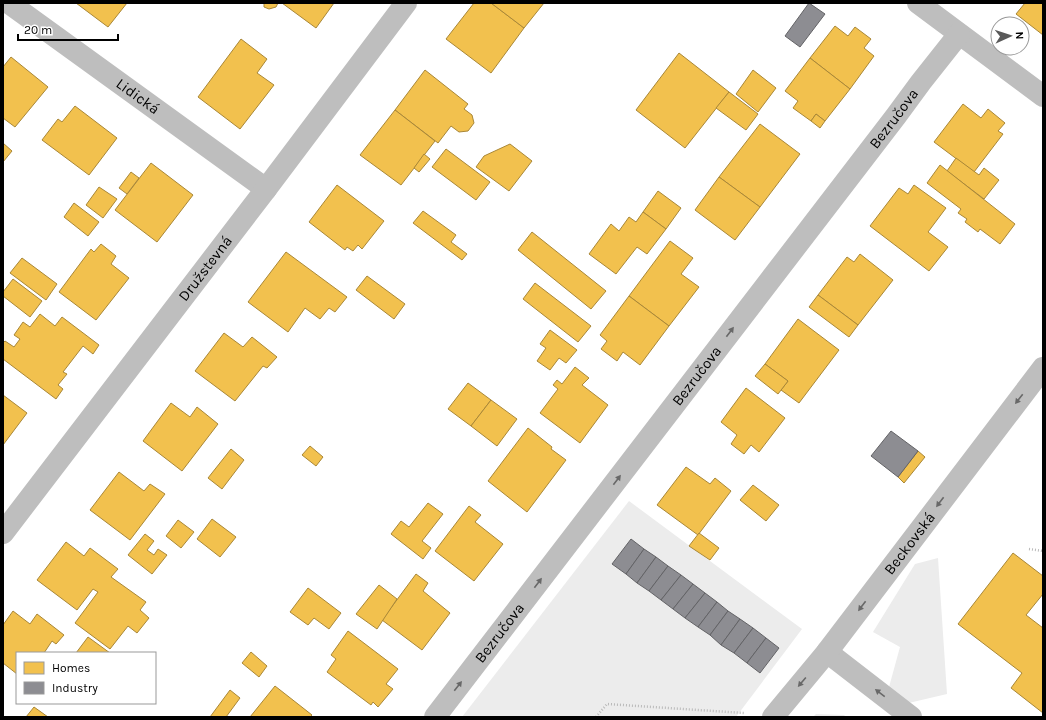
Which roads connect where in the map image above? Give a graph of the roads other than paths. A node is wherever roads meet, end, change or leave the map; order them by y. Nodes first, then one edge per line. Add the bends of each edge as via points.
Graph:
1 (9, 3) edge
2 (406, 3) edge
3 (918, 3) edge
4 (959, 34) junction
5 (1043, 96) edge
6 (266, 189) junction
7 (1043, 368) edge
8 (3, 533) edge
9 (827, 652) junction
10 (435, 717) edge
11 (773, 717) edge
12 (911, 717) edge

1 - 6 street, Lidická
2 - 6 street, Družstevná
3 - 4 street
4 - 5 street
10 -> 4 street, Bezručova
6 - 8 street, Družstevná
7 -> 9 street, Beckovská
9 -> 11 street, Beckovská
12 -> 9 street

